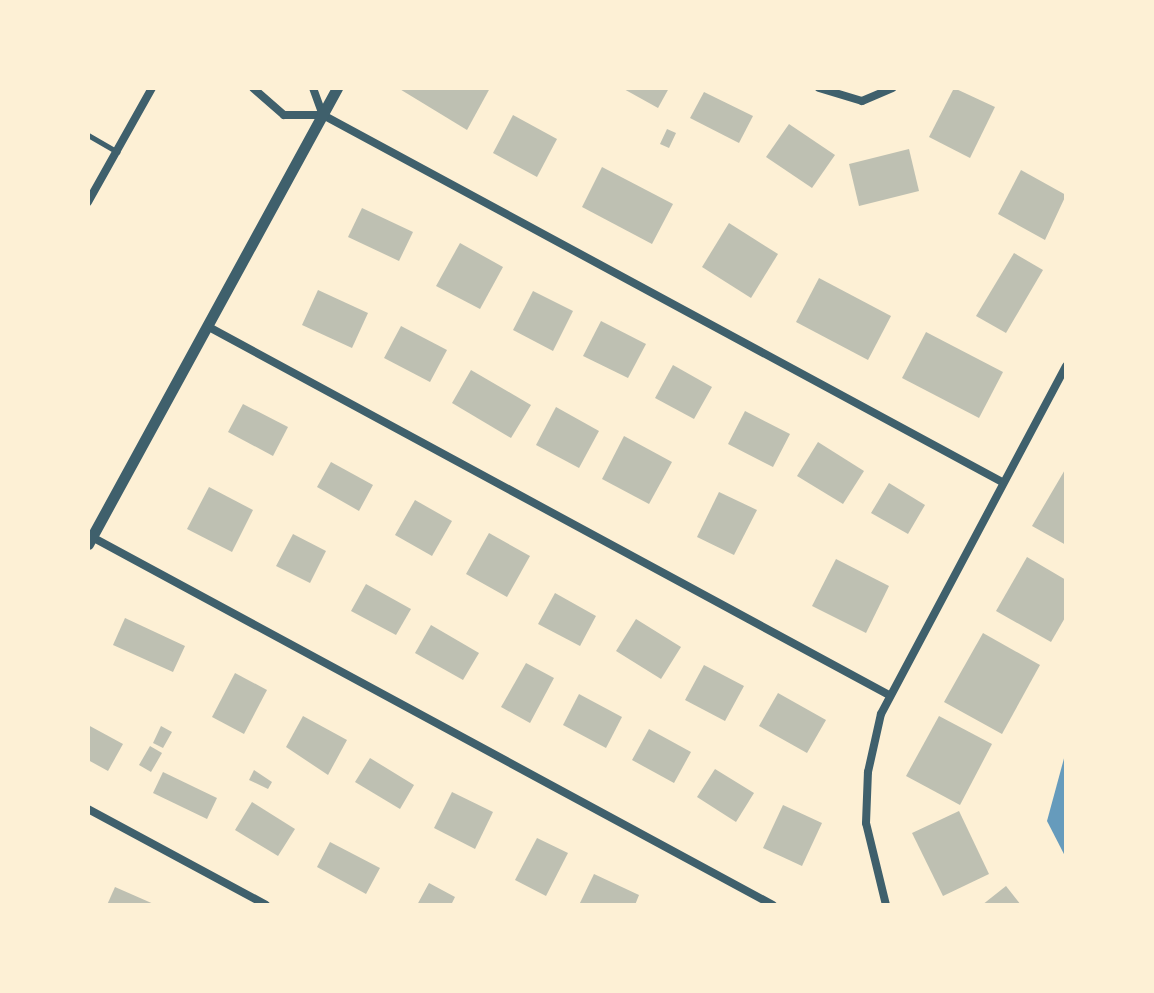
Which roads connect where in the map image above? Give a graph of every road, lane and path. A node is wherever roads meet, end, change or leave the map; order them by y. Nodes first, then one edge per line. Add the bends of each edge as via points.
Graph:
1 (152, 88) edge
2 (253, 88) edge
3 (313, 88) edge
4 (337, 88) edge
5 (819, 88) edge
6 (892, 88) edge
7 (323, 115) junction
8 (88, 135) edge
9 (119, 152) junction
10 (88, 202) edge
11 (207, 326) junction
12 (1066, 366) edge
13 (1002, 482) junction
14 (90, 541) edge
15 (889, 695) junction
16 (88, 809) edge
17 (266, 905) edge
18 (773, 905) edge
19 (886, 905) edge

1 - 9 street
2 - 7 street via 284,115
3 - 7 street
4 - 7 street
5 - 6 street via 850,101 871,100
7 - 11 street
7 - 13 street
8 - 9 lane
9 - 10 street
11 - 14 street
11 - 15 street
12 - 13 street
13 - 15 street
14 - 18 street
15 - 19 street via 875,731 866,799 870,850
16 - 17 street

